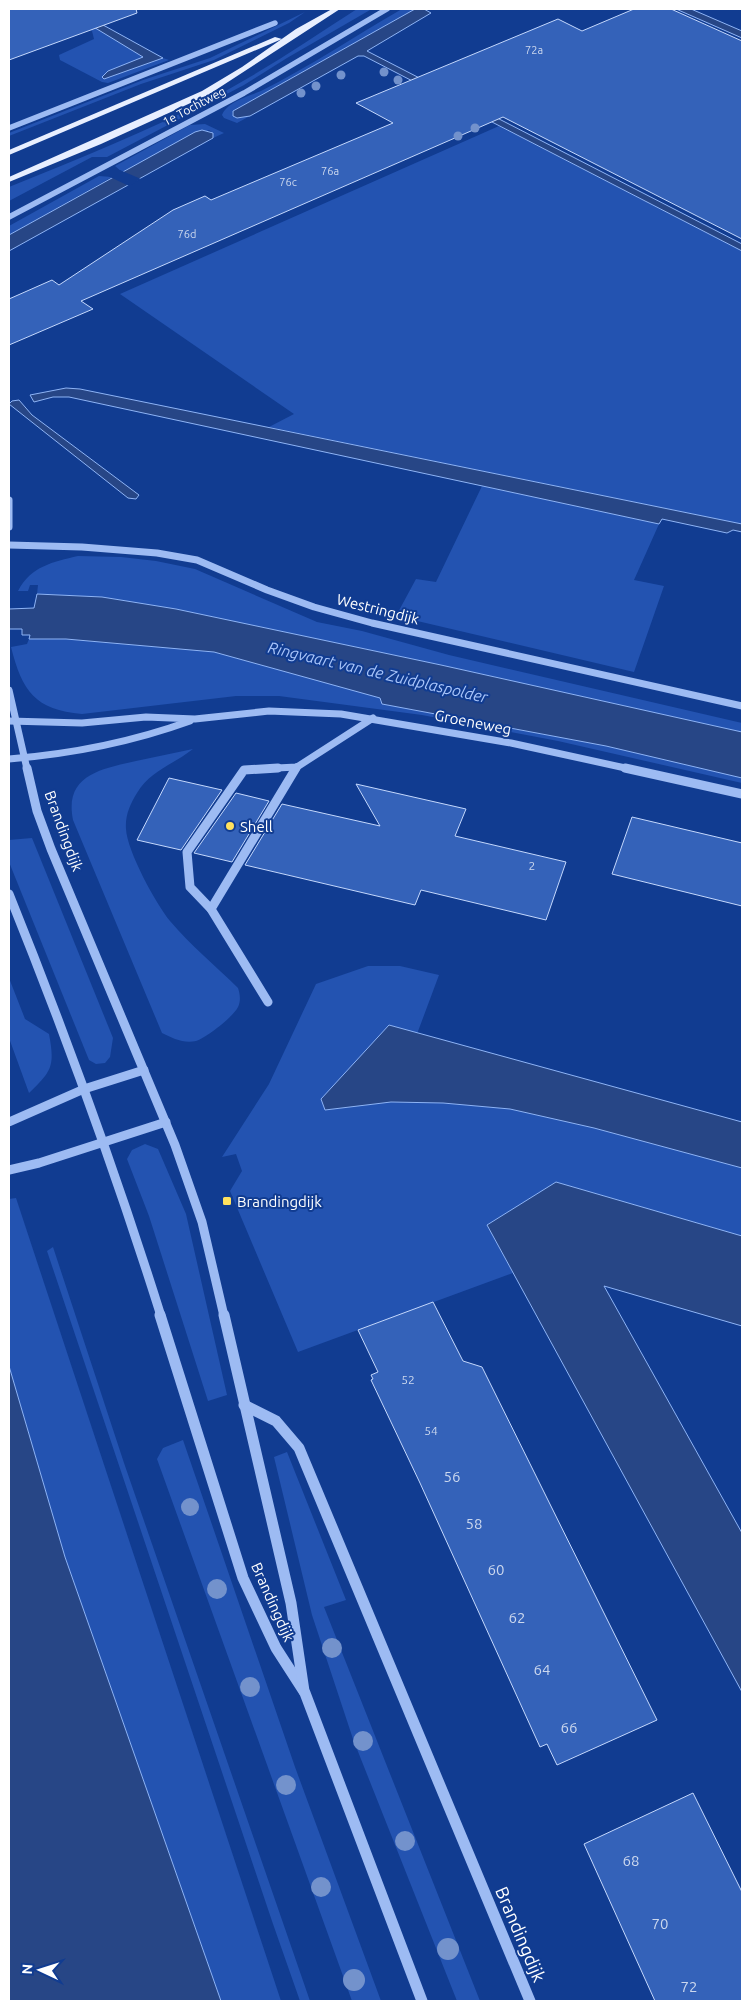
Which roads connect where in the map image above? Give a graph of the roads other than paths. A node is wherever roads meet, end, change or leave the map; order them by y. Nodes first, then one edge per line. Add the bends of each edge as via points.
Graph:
1 (337, 9) edge
2 (387, 9) edge
3 (275, 23) dead end
4 (299, 30) junction
5 (9, 128) edge
6 (9, 153) edge
7 (9, 180) edge
8 (9, 217) edge
9 (9, 500) edge
10 (9, 527) edge
11 (9, 545) edge
12 (9, 690) edge
13 (742, 706) edge
14 (372, 718) junction
15 (195, 719) junction
16 (12, 721) edge
17 (24, 758) junction
18 (9, 759) edge
19 (297, 767) junction
20 (742, 794) edge
21 (9, 894) edge
22 (211, 909) junction
23 (268, 1002) dead end
24 (144, 1070) junction
25 (84, 1089) junction
26 (9, 1122) edge
27 (166, 1122) junction
28 (103, 1144) junction
29 (9, 1170) edge
30 (244, 1405) junction
31 (305, 1693) junction
32 (422, 2001) edge
33 (530, 2001) edge

1 - 4 main road, 1e Tochtweg
2 - 8 street, 1e Tochtweg via 244,93
3 - 5 street via 203,55
4 - 6 main road, 1e Tochtweg
4 - 7 main road, 1e Tochtweg via 245,69 204,93
9 - 10 street
11 - 13 street, Westringdijk via 82,547 197,560 314,607 372,623
12 - 16 street, Brandingdijk
14 - 15 street, Groeneweg via 276,711
14 - 19 street
14 - 20 street, Groeneweg via 569,754
15 - 16 street, Groeneweg via 146,718 82,723
15 - 17 street, Groeneweg via 148,736
16 - 17 street, Brandingdijk
17 - 18 street, Groeneweg
17 - 24 street, Brandingdijk via 37,811 51,849
19 - 22 street
19 - 22 street via 244,770 187,852 190,886
21 - 25 street, Brandingdijk
22 - 23 street
24 - 25 street
24 - 27 street, Brandingdijk
25 - 26 street
25 - 28 street, Brandingdijk
27 - 28 street
27 - 30 street, Brandingdijk via 202,1222
28 - 29 street
28 - 31 street, Brandingdijk via 243,1578 276,1648
30 - 31 street, Brandingdijk via 291,1603
30 - 33 street, Brandingdijk via 273,1418 285,1428 299,1448
31 - 32 street, Brandingdijk

